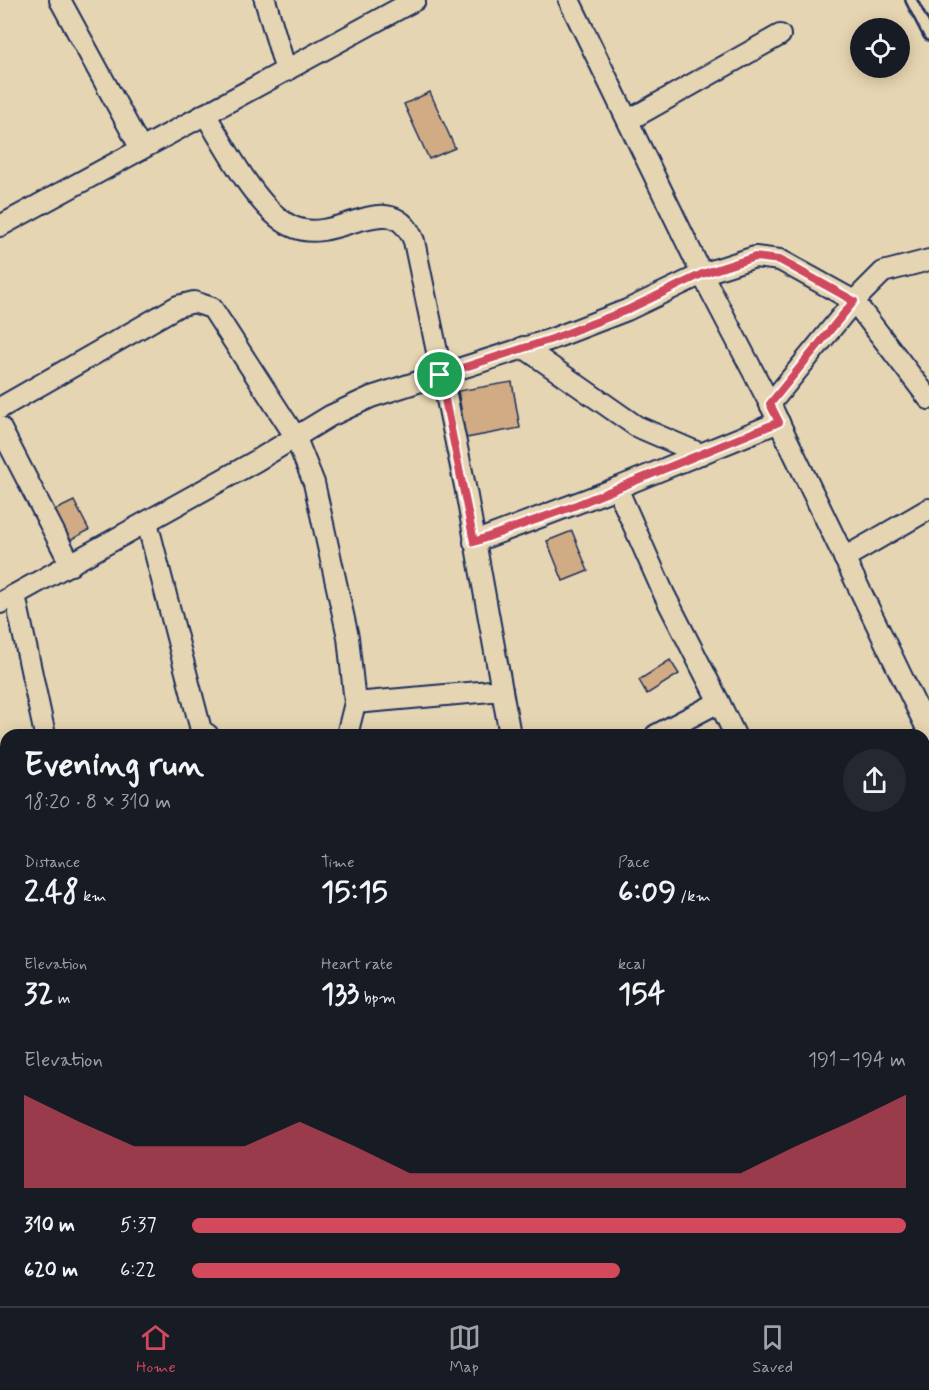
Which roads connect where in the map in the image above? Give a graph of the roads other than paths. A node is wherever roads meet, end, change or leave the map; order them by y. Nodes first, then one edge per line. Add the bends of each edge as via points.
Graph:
1 (60, 0) edge
2 (265, 0) edge
3 (415, 0) edge
4 (569, 0) edge
5 (911, 0) edge
6 (780, 35) dead end
7 (929, 35) edge
8 (286, 71) junction
9 (205, 114) junction
10 (629, 120) junction
11 (141, 149) junction
12 (0, 226) edge
13 (929, 260) edge
14 (702, 274) junction
15 (854, 301) junction
16 (523, 347) junction
17 (440, 375) junction
18 (929, 399) edge
19 (770, 404) junction
20 (0, 408) edge
21 (779, 422) junction
22 (0, 427) edge
23 (295, 436) junction
24 (701, 454) junction
25 (617, 488) junction
26 (929, 509) edge
27 (147, 522) junction
28 (474, 542) junction
29 (844, 558) junction
30 (71, 564) junction
31 (8, 599) edge
32 (502, 690) junction
33 (718, 702) junction
34 (355, 703) junction
35 (43, 729) edge
36 (201, 729) edge
37 (348, 729) edge
38 (509, 729) edge
39 (667, 729) edge
40 (732, 729) edge
41 (928, 729) edge

1 - 11 street
2 - 8 street
3 - 8 street
4 - 10 street
5 - 7 lane
6 - 10 street
8 - 9 street
9 - 11 street
9 - 17 street via 266,208 297,229 324,230 381,215 402,220 414,241
10 - 14 street
11 - 12 street
13 - 15 street via 883,272
14 - 15 street via 755,257 780,260
14 - 16 street via 627,310
14 - 19 street
15 - 18 street
15 - 19 street
16 - 17 street
16 - 24 street via 636,426
17 - 23 street via 371,397
17 - 28 street
19 - 21 street
20 - 23 street via 178,306 194,302 212,308
21 - 24 street
21 - 29 street
22 - 30 street
23 - 27 street
23 - 34 street via 317,494 348,637
24 - 25 street
25 - 28 street
25 - 33 street
26 - 29 street
27 - 30 street
27 - 36 street
28 - 32 street
29 - 41 street
30 - 31 street
31 - 35 street
32 - 34 street
32 - 38 street
33 - 39 street
33 - 40 street
34 - 37 street

